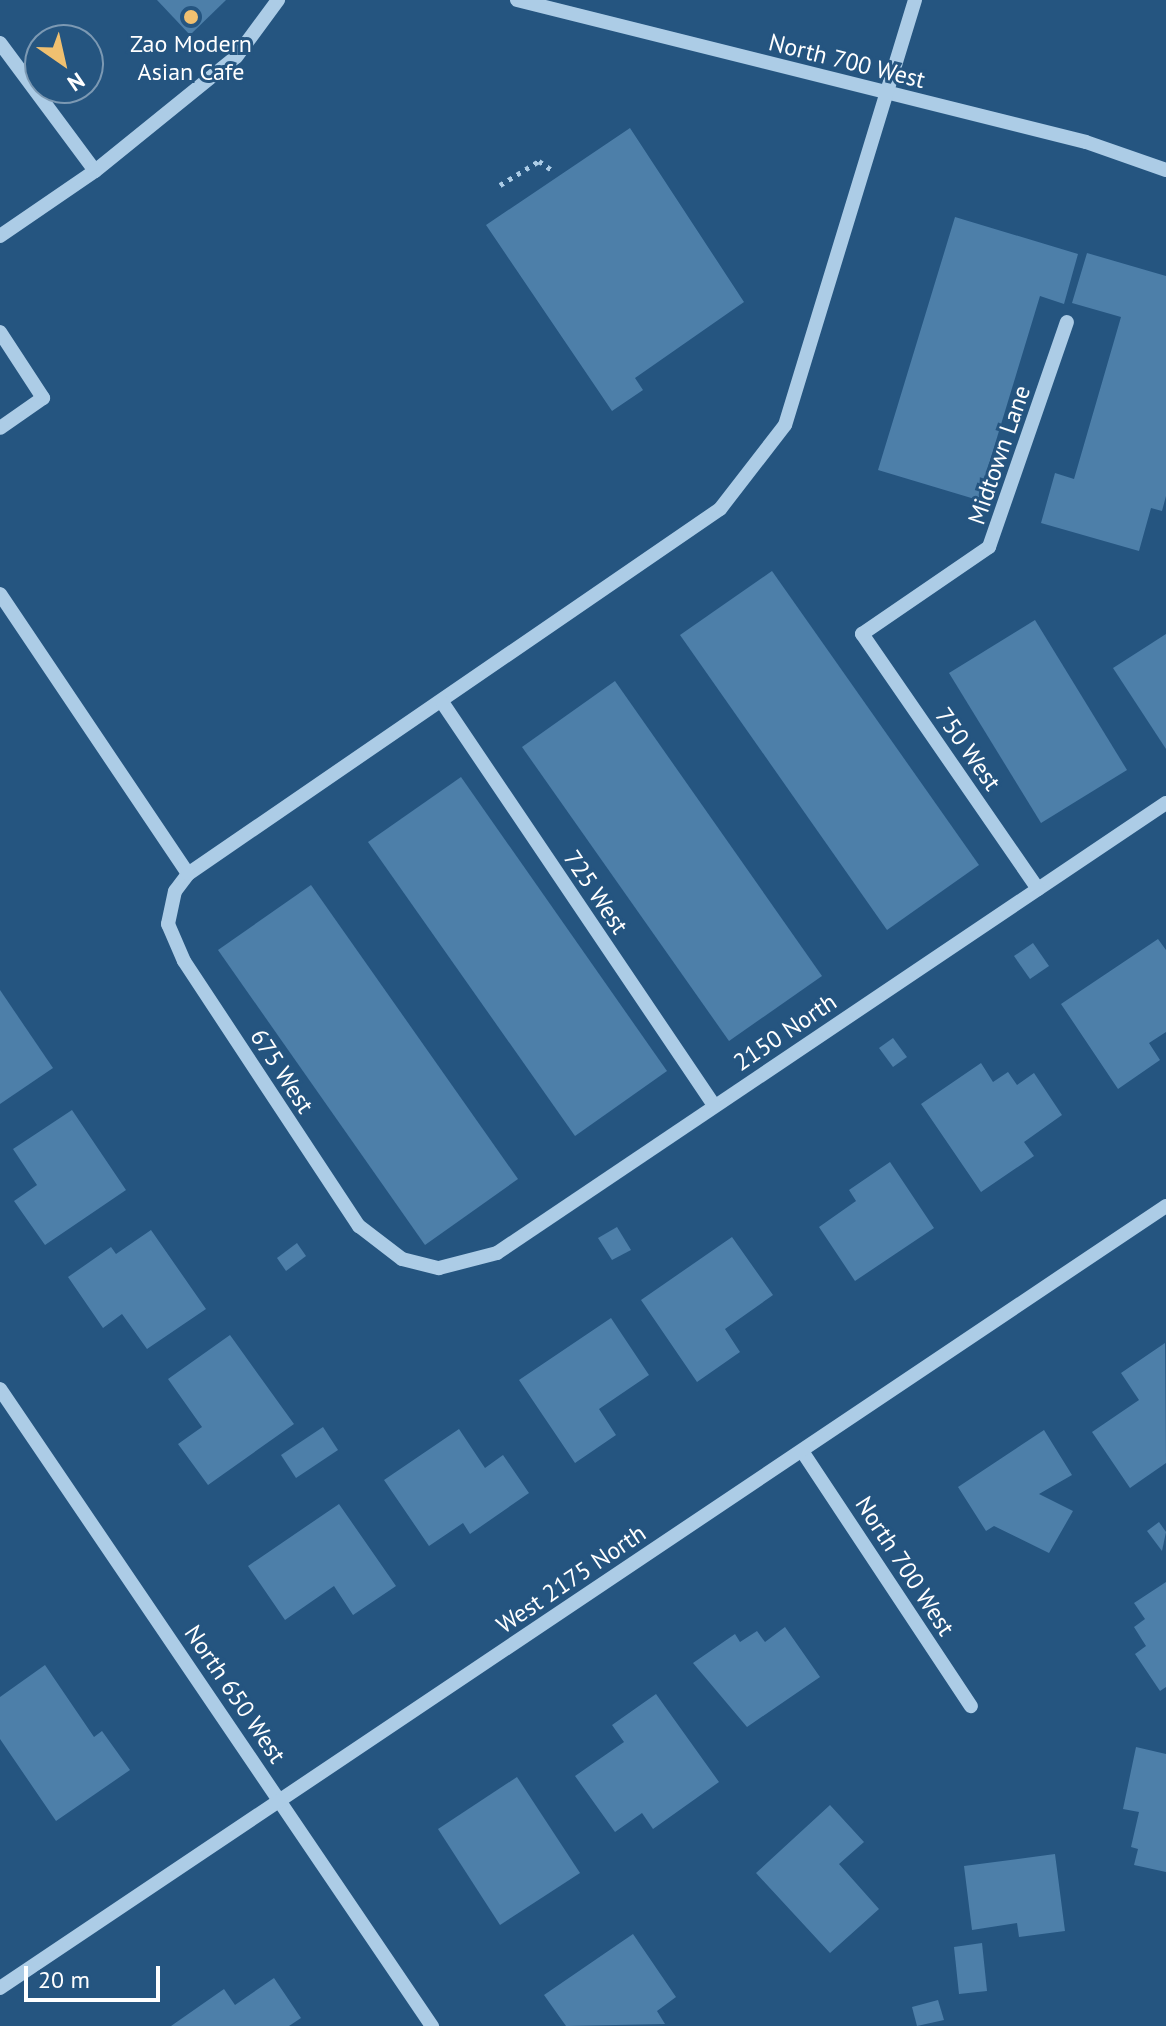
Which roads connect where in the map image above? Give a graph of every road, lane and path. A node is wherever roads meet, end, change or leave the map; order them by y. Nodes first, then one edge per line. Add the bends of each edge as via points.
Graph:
1 (278, 0) edge
2 (517, 0) edge
3 (915, 0) edge
4 (0, 43) edge
5 (889, 95) junction
6 (552, 170) dead end
7 (1166, 170) edge
8 (95, 171) junction
9 (500, 185) dead end
10 (0, 236) edge
11 (1067, 322) dead end
12 (0, 332) edge
13 (0, 428) edge
14 (0, 594) edge
15 (862, 634) joint
16 (442, 702) junction
17 (1166, 803) edge
18 (188, 874) junction
19 (1038, 889) junction
20 (714, 1106) junction
21 (1166, 1206) edge
22 (418, 1265) joint
23 (0, 1389) edge
24 (802, 1451) junction
25 (971, 1706) dead end
26 (281, 1798) junction
27 (0, 1988) edge
28 (432, 2026) edge

1 - 8 street via 236,57
2 - 5 street, North 700 West
3 - 5 street
4 - 8 street
5 - 7 street, North 700 West via 1086,142
5 - 16 street via 785,425 720,509
6 - 9 path via 539,161
8 - 10 street
11 - 15 street, Midtown Lane via 989,547
12 - 13 street via 43,398
14 - 18 street
15 - 19 street, 750 West
16 - 18 street
16 - 20 street, 725 West
17 - 19 street, 2150 North
18 - 22 street, 675 West via 167,912 184,961 359,1226
19 - 20 street, 2150 North
20 - 22 street, 2150 North via 497,1253 439,1268
21 - 24 street, West 2175 North
23 - 26 street, North 650 West
24 - 25 street, North 700 West
24 - 26 street, West 2175 North
26 - 27 street, West 2175 North
26 - 28 street, North 650 West

